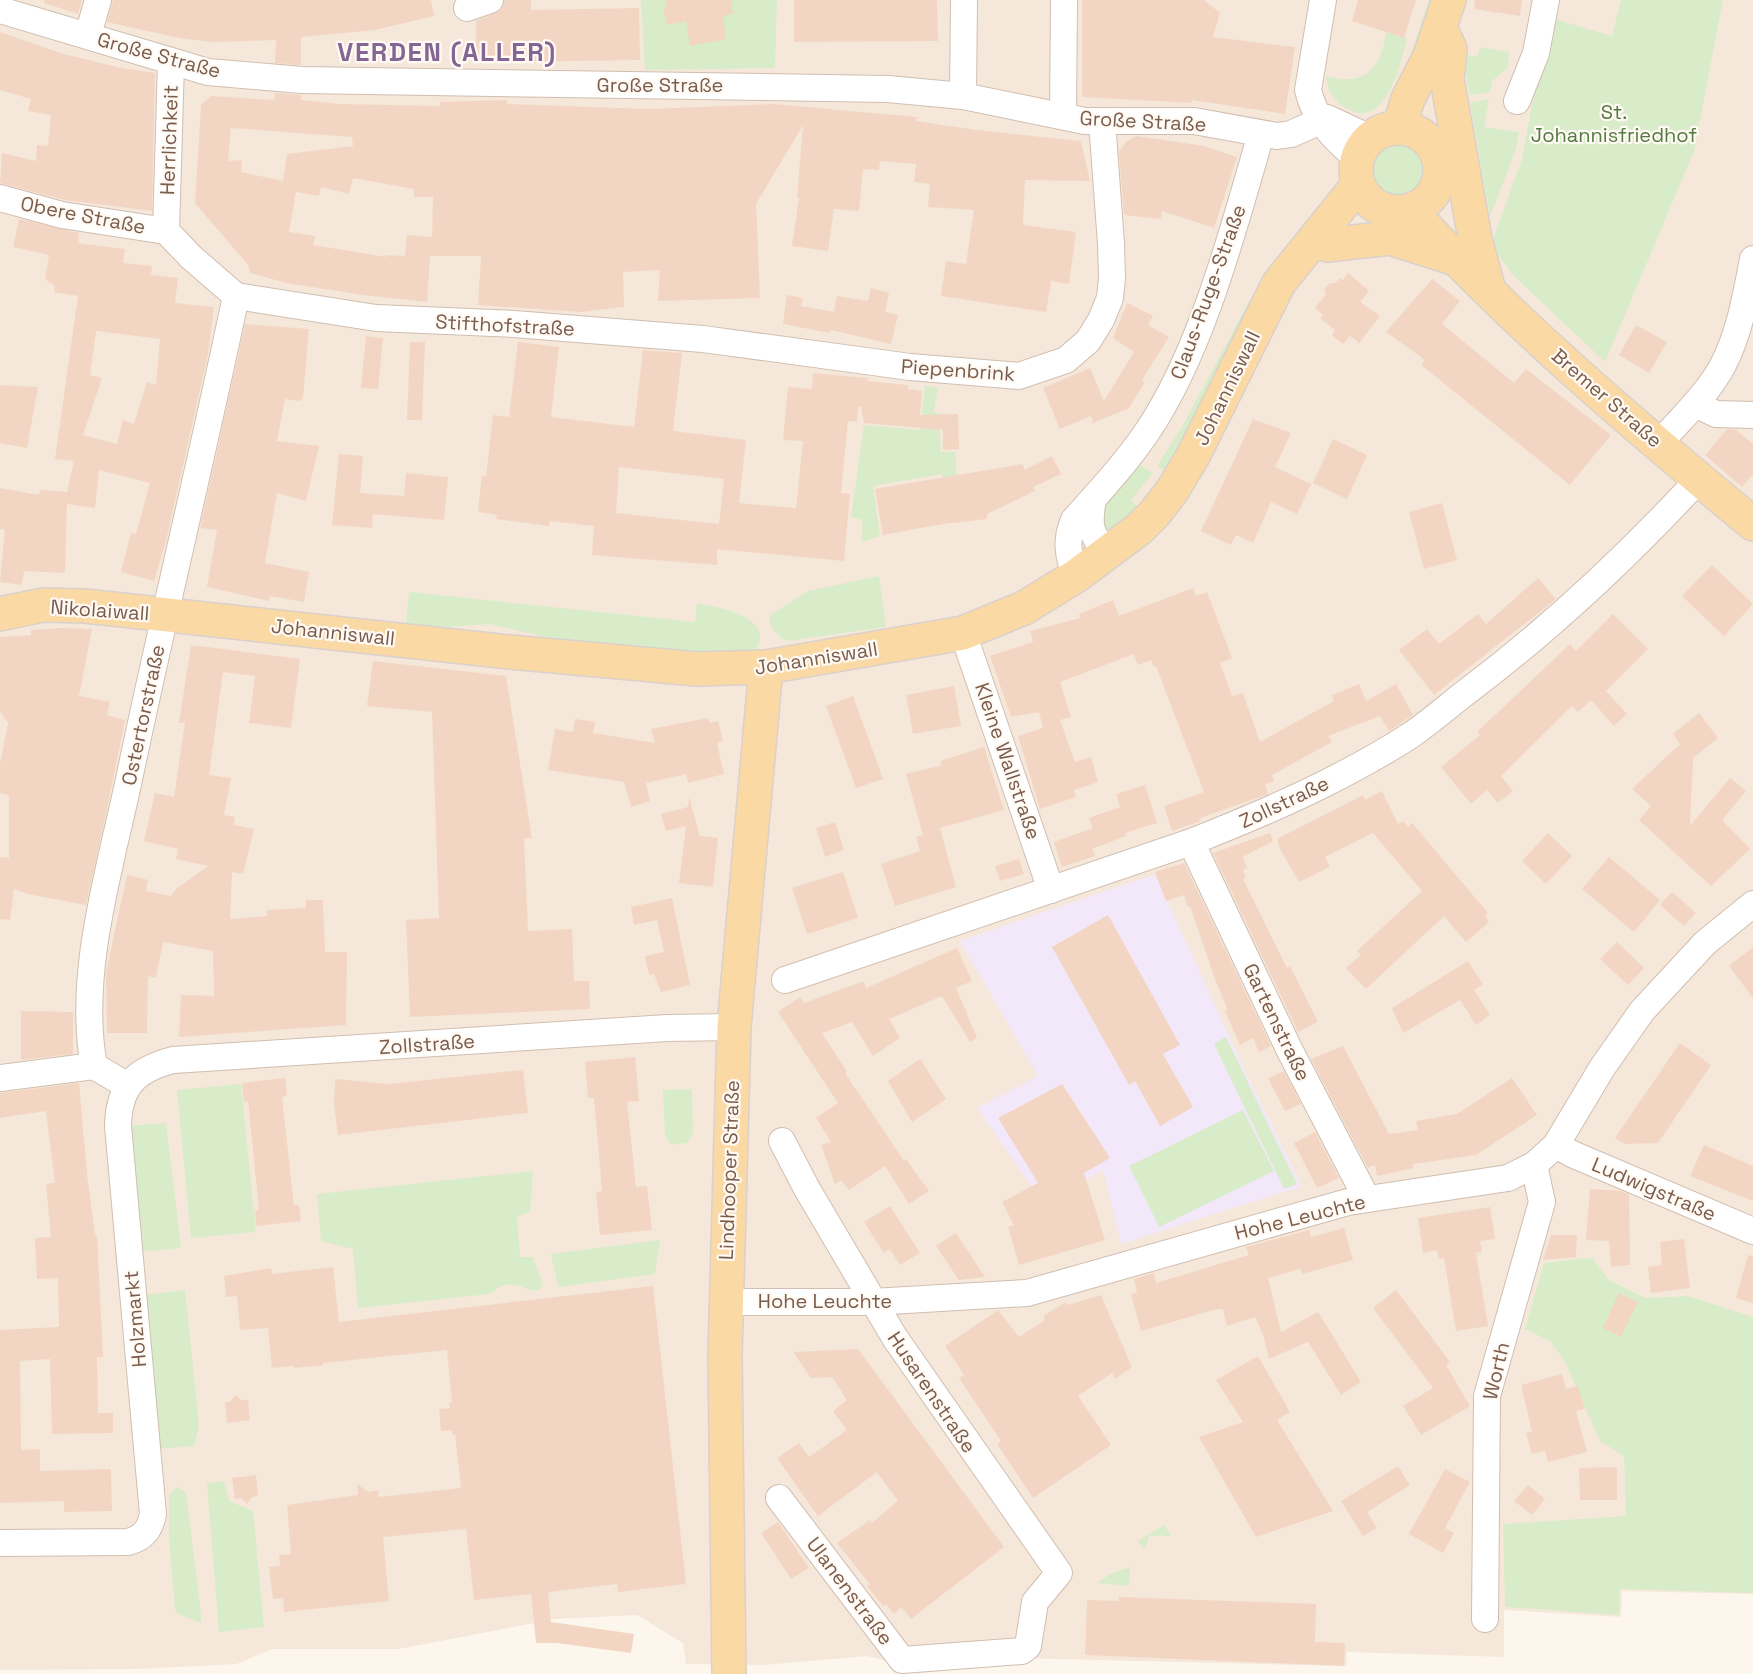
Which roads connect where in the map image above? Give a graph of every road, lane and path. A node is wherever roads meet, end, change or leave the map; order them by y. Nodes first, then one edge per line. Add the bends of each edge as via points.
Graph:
1 (98, 0) edge
2 (964, 0) edge
3 (1064, 0) edge
4 (1323, 0) edge
5 (1546, 0) edge
6 (0, 10) edge
7 (1440, 28) edge
8 (88, 35) junction
9 (171, 62) junction
10 (963, 96) junction
11 (1517, 101) dead end
12 (1063, 116) junction
13 (1322, 120) junction
14 (1102, 121) junction
15 (1261, 134) junction
16 (1380, 158) junction
17 (0, 198) edge
18 (1421, 202) junction
19 (166, 231) junction
20 (1327, 245) junction
21 (1753, 259) edge
22 (1460, 262) junction
23 (1289, 270) junction
24 (1490, 292) junction
25 (236, 296) junction
26 (774, 347) joint
27 (1695, 404) junction
28 (1753, 415) edge
29 (1659, 444) junction
30 (1699, 479) junction
31 (1093, 499) junction
32 (1753, 524) edge
33 (1107, 554) junction
34 (1076, 576) junction
35 (0, 614) edge
36 (164, 614) junction
37 (963, 633) junction
38 (766, 667) junction
39 (1191, 842) junction
40 (1052, 890) junction
41 (1753, 904) edge
42 (785, 980) dead end
43 (734, 1027) junction
44 (94, 1066) junction
45 (0, 1078) edge
46 (128, 1086) junction
47 (782, 1141) dead end
48 (1556, 1145) junction
49 (1534, 1165) junction
50 (1367, 1199) junction
51 (1753, 1231) edge
52 (726, 1302) junction
53 (872, 1302) junction
54 (779, 1498) dead end
55 (0, 1543) edge
56 (1059, 1573) joint
57 (1485, 1619) dead end
58 (729, 1674) edge

1 - 8 street
2 - 10 street
3 - 12 street
4 - 13 street via 1308,90
5 - 11 street via 1536,53
6 - 8 street, Große Straße
7 - 16 main road
7 - 24 main road via 1450,49 1446,64 1449,97 1475,239
8 - 9 street, Große Straße
9 - 10 street, Große Straße via 208,72 302,80 793,86
9 - 19 street, Herrlichkeit
10 - 12 street, Große Straße
12 - 14 street, Große Straße
13 - 15 street, Große Straße via 1283,136
13 - 16 street via 1332,119
14 - 15 street, Große Straße via 1194,121
14 - 26 street, Piepenbrink via 1111,244 1110,298 1088,340 1066,360 1019,376 980,375
15 - 31 street, Claus-Ruge-Straße via 1230,239 1171,390 1147,432
16 - 18 main road via 1388,211
16 - 18 main road via 1434,147 1440,162 1439,178
16 - 20 main road, Johanniswall
16 - 23 main road, Johanniswall
17 - 19 street, Obere Straße via 62,214
18 - 22 main road, Bremer Straße
19 - 25 street
20 - 22 main road via 1390,238
20 - 23 main road, Johanniswall
21 - 27 street via 1735,338 1723,365
22 - 24 main road, Bremer Straße
23 - 33 main road, Johanniswall via 1271,297 1213,420 1172,491 1139,529
24 - 29 main road, Bremer Straße
25 - 26 street, Stifthofstraße via 376,318 524,325
25 - 36 street, Ostertorstraße
27 - 28 street via 1716,414
27 - 29 street
29 - 30 main road, Bremer Straße
30 - 32 main road, Bremer Straße
30 - 39 street, Zollstraße via 1542,631 1411,735 1325,784
31 - 33 street via 1089,522 1095,539
31 - 34 street, Claus-Ruge-Straße via 1070,529 1069,559
33 - 34 main road, Johanniswall
34 - 37 main road, Johanniswall via 1024,608
35 - 36 main road, Nikolaiwall via 43,605
36 - 38 main road, Johanniswall via 637,664 697,669
36 - 44 street, Ostertorstraße via 111,862 92,976 90,1041
37 - 38 main road, Johanniswall
37 - 40 street, Kleine Wallstraße
38 - 43 main road, Lindhooper Straße
39 - 40 street, Zollstraße
39 - 50 street, Gartenstraße via 1288,1049
40 - 42 street, Zollstraße
41 - 48 street, Hohe Leuchte via 1705,943 1648,1004 1602,1068
43 - 46 street, Zollstraße via 173,1060 148,1066
43 - 52 main road, Lindhooper Straße
44 - 45 street
44 - 46 street
46 - 55 street, Holzmarkt via 119,1104 118,1126 153,1514 146,1531 128,1542
47 - 53 street, Husarenstraße
48 - 49 street, Hohe Leuchte
48 - 51 street, Ludwigstraße
49 - 50 street, Hohe Leuchte via 1508,1178
49 - 57 street, Worth via 1542,1202 1487,1396
50 - 53 street, Hohe Leuchte via 1027,1293
52 - 53 street, Hohe Leuchte
52 - 58 main road, Lindhooper Straße
53 - 56 street, Husarenstraße
54 - 56 street, Ulanenstraße via 902,1660 1022,1652 1028,1646 1035,1602

